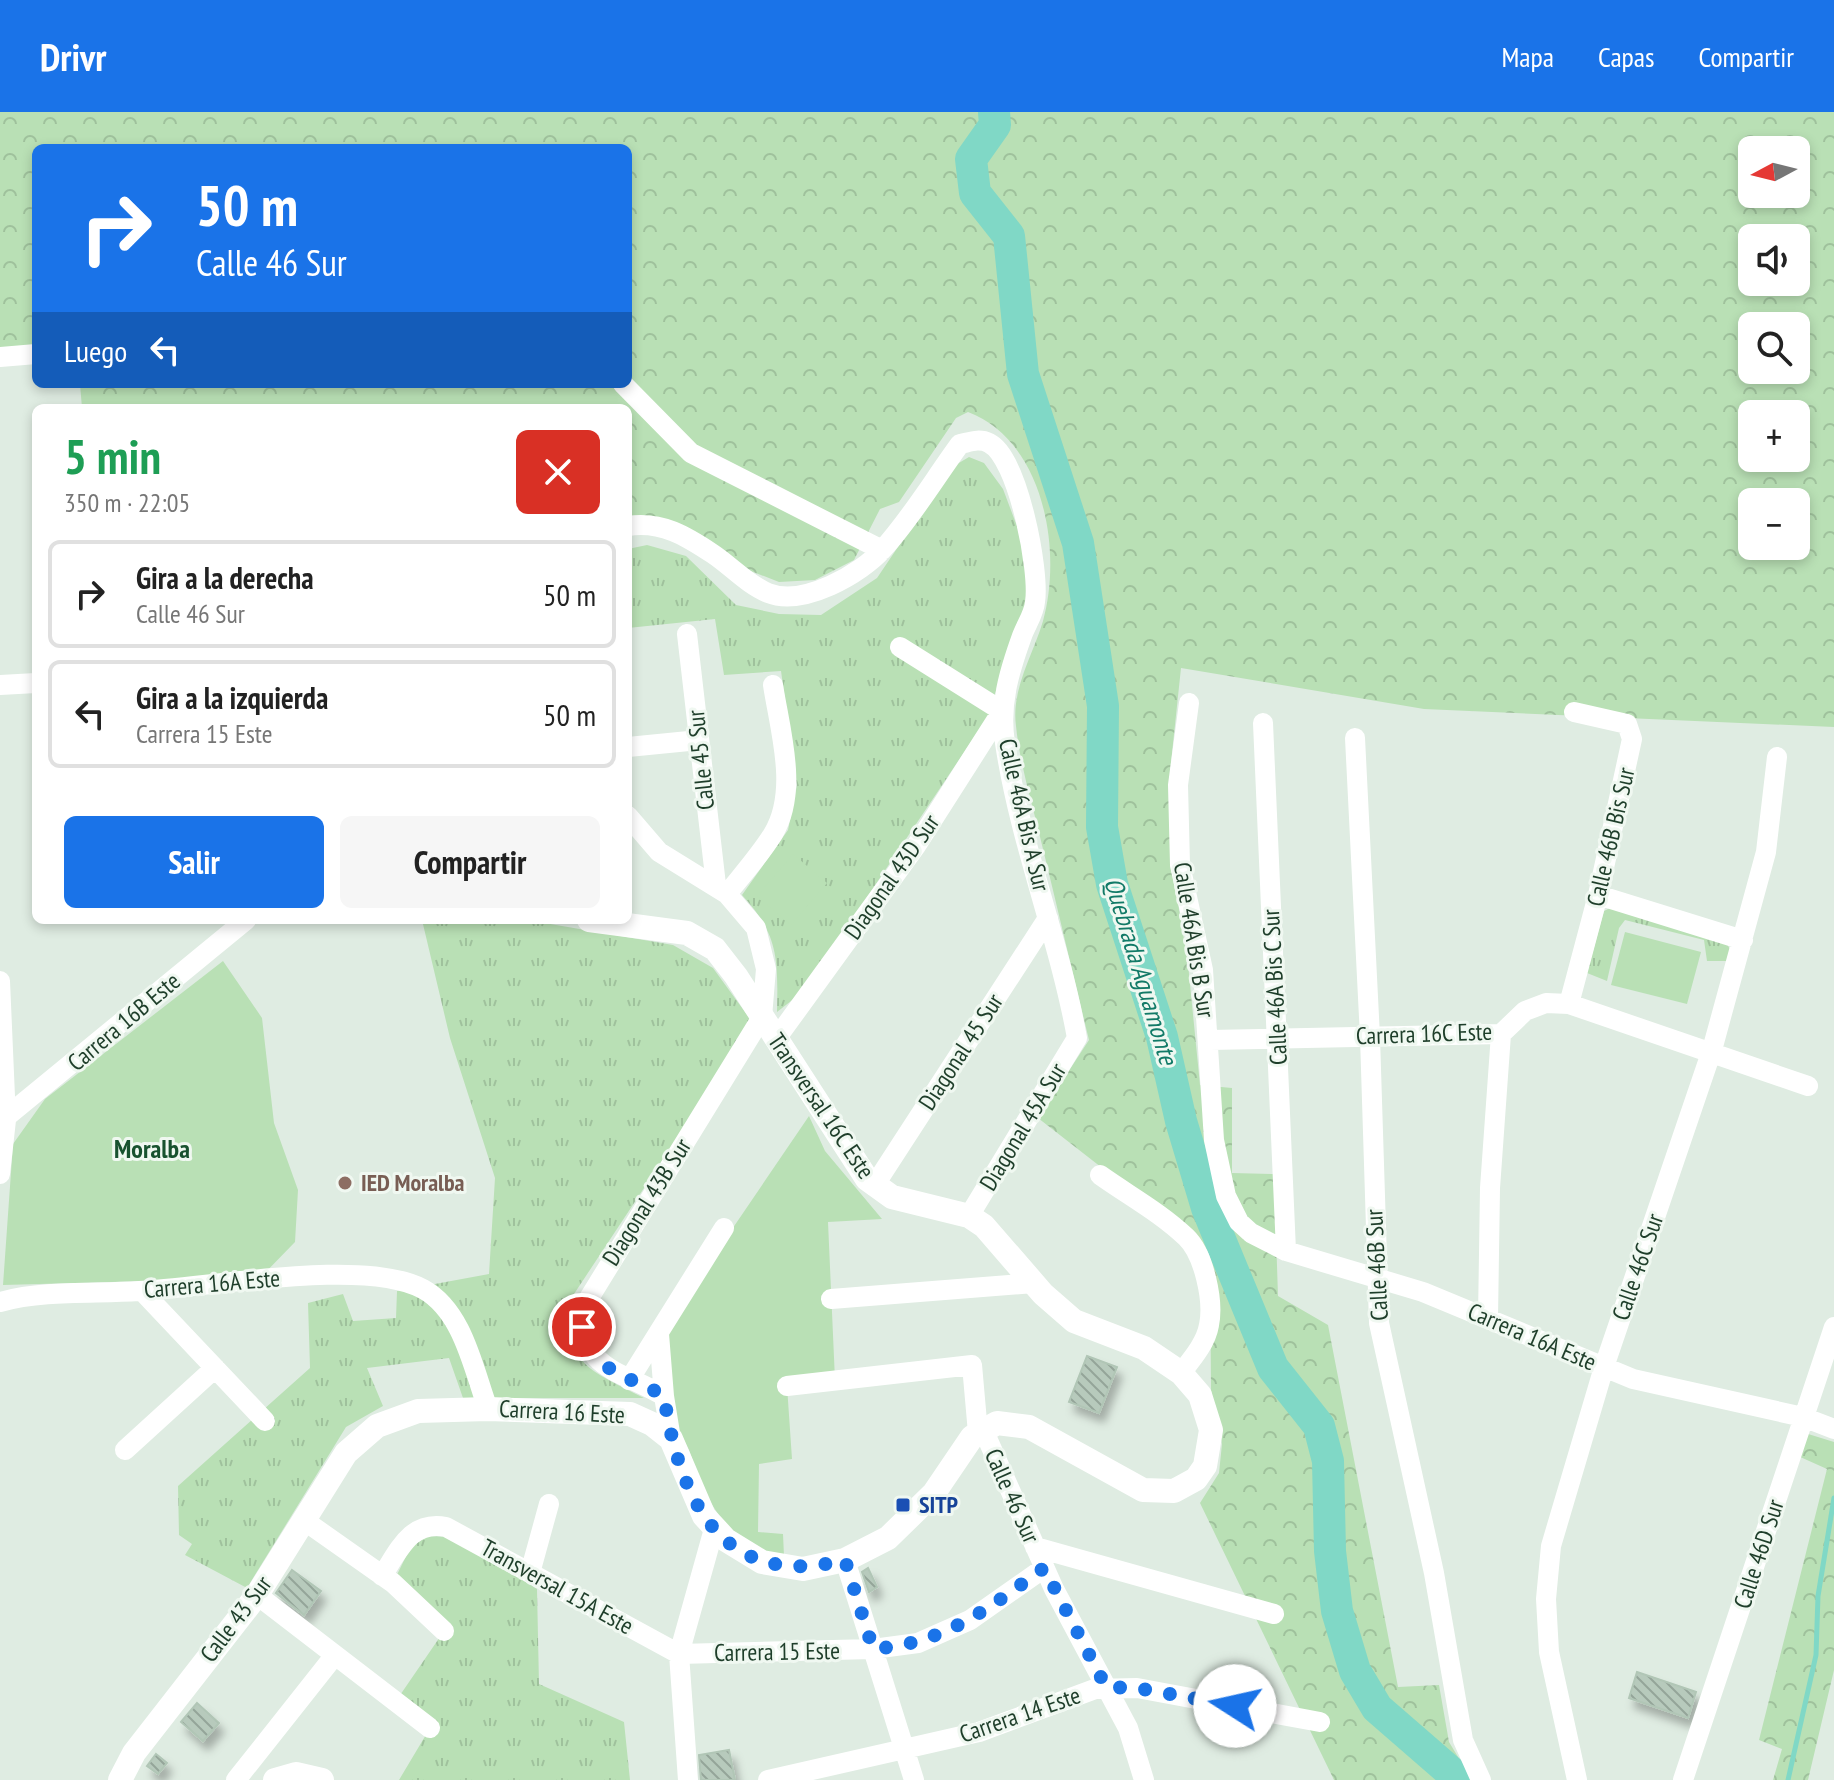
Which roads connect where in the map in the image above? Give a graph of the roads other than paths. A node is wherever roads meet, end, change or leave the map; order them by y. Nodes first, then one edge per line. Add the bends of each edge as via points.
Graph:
1 (32, 354) edge
2 (0, 357) edge
3 (627, 388) edge
4 (632, 526) edge
5 (882, 550) junction
6 (687, 634) dead end
7 (900, 647) dead end
8 (32, 683) edge
9 (0, 685) edge
10 (773, 685) dead end
11 (1189, 703) dead end
12 (1002, 711) junction
13 (1574, 712) dead end
14 (1263, 723) dead end
15 (1355, 738) dead end
16 (699, 740) junction
17 (632, 747) edge
18 (1777, 757) dead end
19 (632, 821) edge
20 (721, 890) junction
21 (1598, 895) junction
22 (1048, 918) junction
23 (241, 924) edge
24 (619, 924) edge
25 (1743, 940) junction
26 (0, 981) edge
27 (1569, 1004) junction
28 (762, 1017) junction
29 (1501, 1034) junction
30 (1370, 1037) junction
31 (1077, 1038) joint
32 (1278, 1038) junction
33 (776, 1039) junction
34 (1210, 1040) junction
35 (1712, 1050) junction
36 (1808, 1086) dead end
37 (3, 1121) edge
38 (0, 1174) edge
39 (1100, 1175) dead end
40 (874, 1186) junction
41 (969, 1216) junction
42 (1239, 1222) joint
43 (724, 1228) dead end
44 (1286, 1251) junction
45 (1376, 1275) junction
46 (1034, 1283) junction
47 (142, 1291) junction
48 (831, 1299) dead end
49 (0, 1302) edge
50 (1488, 1318) junction
51 (1834, 1327) edge
52 (659, 1334) junction
53 (1604, 1367) junction
54 (215, 1368) junction
55 (1181, 1373) junction
56 (629, 1380) junction
57 (787, 1386) dead end
58 (664, 1396) junction
59 (488, 1409) junction
60 (1803, 1417) junction
61 (265, 1421) dead end
62 (1834, 1429) edge
63 (980, 1431) junction
64 (671, 1439) junction
65 (125, 1450) dead end
66 (346, 1453) joint
67 (549, 1504) dead end
68 (305, 1521) junction
69 (714, 1529) junction
70 (1035, 1547) junction
71 (845, 1560) junction
72 (1044, 1568) junction
73 (530, 1573) junction
74 (382, 1576) junction
75 (257, 1595) junction
76 (1274, 1614) dead end
77 (444, 1631) dead end
78 (873, 1649) junction
79 (679, 1654) junction
80 (335, 1655) junction
81 (1106, 1687) junction
82 (1320, 1722) dead end
83 (430, 1728) dead end
84 (905, 1750) junction
85 (317, 1778) edge
86 (120, 1780) edge
87 (236, 1780) edge
88 (275, 1780) edge
89 (688, 1780) edge
90 (768, 1780) edge
91 (914, 1780) edge
92 (1144, 1780) edge
93 (1481, 1780) edge
94 (1577, 1780) edge
95 (1683, 1780) edge

1 - 2 street
3 - 5 street via 691,453
4 - 5 street via 661,526 684,535 758,587 783,596 823,590
5 - 12 street, Calle 46A Bis A Sur via 960,444 992,444 1030,529 1035,604 1007,681
6 - 16 street, Calle 45 Sur
7 - 12 street
8 - 9 street
10 - 20 street via 785,767 783,813 774,832
11 - 34 street, Calle 46A Bis B Sur via 1178,785 1178,838 1203,970
12 - 22 street, Calle 46A Bis A Sur via 1021,824
12 - 33 street, Diagonal 43D Sur via 916,846
13 - 21 street, Calle 46B Bis Sur via 1627,724 1632,739
14 - 32 street, Calle 46A Bis C Sur
15 - 30 street, Calle 46B Sur
16 - 17 street
16 - 20 street, Calle 45 Sur
18 - 25 street, Calle 46C Sur via 1766,852
19 - 20 street via 659,852
20 - 28 street via 756,928 766,969
21 - 25 street
21 - 27 street, Calle 46B Bis Sur
22 - 31 street, Calle 46A Bis A Sur
22 - 40 street, Diagonal 45 Sur
23 - 37 street, Carrera 16B Este
24 - 28 street, Transversal 16C Este via 687,933 702,940 715,949
25 - 35 street, Calle 46C Sur
26 - 37 street
27 - 29 street, Carrera 16C Este via 1546,1003 1525,1011
27 - 35 street, Carrera 16C Este
28 - 33 street, Transversal 16C Este
28 - 56 street, Diagonal 43B Sur via 583,1308 582,1327 594,1356
29 - 30 street, Carrera 16C Este
29 - 50 street
30 - 32 street, Carrera 16C Este
30 - 45 street, Calle 46B Sur
31 - 41 street, Diagonal 45A Sur
32 - 34 street, Carrera 16C Este
32 - 44 street, Calle 46A Bis C Sur
33 - 40 street, Transversal 16C Este
34 - 42 street, Calle 46A Bis B Sur via 1214,1140 1226,1196
35 - 36 street, Carrera 16C Este
35 - 53 street, Calle 46C Sur
37 - 38 street
39 - 55 street via 1188,1238 1199,1262 1209,1326
40 - 41 street, Transversal 16C Este via 892,1197
41 - 46 street, Transversal 16C Este
42 - 44 street, Carrera 16A Este
43 - 52 street
44 - 45 street, Carrera 16A Este
45 - 50 street, Carrera 16A Este
45 - 93 street, Calle 46B Sur via 1382,1347 1434,1573 1459,1724
46 - 48 street
46 - 55 street, Transversal 16C Este via 1074,1321 1144,1348
47 - 49 street, Carrera 16A Este
47 - 54 street
47 - 59 street, Carrera 16A Este via 313,1275 381,1278 423,1289 457,1325
50 - 53 street, Carrera 16A Este
51 - 60 street, Calle 46D Sur
52 - 56 street
52 - 58 street
53 - 60 street, Carrera 16A Este via 1651,1384
53 - 94 street, Calle 46C Sur via 1557,1520 1546,1599 1549,1652
54 - 61 street
54 - 65 street
55 - 63 street via 1200,1395 1211,1442 1205,1466 1182,1488 1150,1492 1029,1427 1005,1422
56 - 58 street, Diagonal 43B Sur
57 - 63 street, Calle 46 Sur via 972,1365
58 - 64 street
59 - 64 street, Carrera 16 Este via 618,1411 641,1418
59 - 66 street, Carrera 16 Este via 436,1409 400,1416 366,1433
60 - 62 street, Carrera 16A Este
60 - 95 street, Calle 46D Sur
63 - 70 street, Calle 46 Sur
63 - 71 street via 906,1523 871,1549
64 - 69 street
66 - 68 street, Calle 43 Sur
67 - 73 street
68 - 74 street
68 - 75 street, Calle 43 Sur
69 - 71 street via 737,1549 775,1566 803,1569
69 - 79 street
70 - 72 street, Calle 46 Sur
70 - 76 street
71 - 78 street
72 - 78 street, Carrera 15 Este via 936,1638
72 - 81 street, Calle 46 Sur
73 - 74 street, Transversal 15A Este via 433,1524 414,1531
73 - 79 street, Transversal 15A Este
74 - 77 street
75 - 80 street
75 - 86 street, Calle 43 Sur via 134,1753
78 - 79 street, Carrera 15 Este
78 - 84 street
79 - 89 street
80 - 83 street
80 - 87 street
81 - 82 street, Carrera 14 Este via 1137,1688
81 - 84 street, Carrera 14 Este via 996,1727
81 - 92 street, Calle 46 Sur via 1128,1728
84 - 90 street, Carrera 14 Este
84 - 91 street
85 - 88 street via 296,1774

